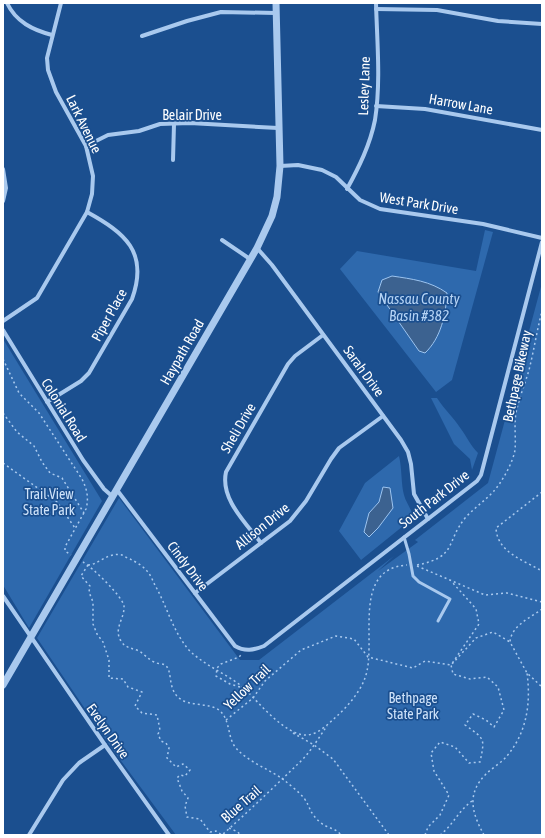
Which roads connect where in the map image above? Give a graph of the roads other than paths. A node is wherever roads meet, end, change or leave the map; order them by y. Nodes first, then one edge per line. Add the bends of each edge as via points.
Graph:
1 (7, 3) edge
2 (61, 3) edge
3 (276, 3) edge
4 (376, 3) edge
5 (376, 9) junction
6 (276, 13) junction
7 (542, 24) edge
8 (52, 35) junction
9 (142, 36) dead end
10 (376, 106) junction
11 (174, 124) junction
12 (278, 128) junction
13 (542, 130) edge
14 (86, 146) junction
15 (173, 160) dead end
16 (280, 166) junction
17 (3, 169) edge
18 (347, 189) junction
19 (3, 201) edge
20 (87, 212) junction
21 (542, 238) edge
22 (222, 240) dead end
23 (542, 242) edge
24 (257, 248) junction
25 (250, 259) junction
26 (3, 321) edge
27 (3, 330) edge
28 (323, 335) junction
29 (47, 402) junction
30 (383, 416) junction
31 (117, 490) junction
32 (113, 497) junction
33 (428, 519) junction
34 (404, 538) junction
35 (261, 543) junction
36 (195, 593) junction
37 (3, 596) edge
38 (438, 621) dead end
39 (30, 638) junction
40 (244, 650) joint
41 (3, 685) edge
42 (105, 745) junction
43 (29, 835) edge
44 (169, 835) edge

1 - 8 street via 14,14 35,31
2 - 8 street, Lark Avenue
3 - 6 street, Haypath Road
4 - 5 street, Lesley Lane
5 - 7 street via 437,10 498,21
5 - 10 street, Lesley Lane
6 - 9 street via 221,12
6 - 12 street, Haypath Road
8 - 14 street, Lark Avenue via 47,58 50,78
10 - 13 street, Harrow Lane via 425,109
10 - 18 street, Lesley Lane via 368,145
11 - 12 street, Belair Drive
11 - 14 street, Belair Drive via 160,124 139,131 108,135
11 - 15 street
12 - 16 street, Haypath Road
14 - 20 street, Lark Avenue via 93,176
16 - 18 street, West Park Drive via 298,165 322,170 336,177
16 - 24 street, Haypath Road via 272,216
17 - 19 street via 6,188
18 - 21 street, West Park Drive via 360,200 380,210 483,224
20 - 26 street, Lark Avenue via 37,298
20 - 29 street, Piper Place via 112,226 128,242 137,264 136,286 132,299 89,373 81,381
22 - 25 street
23 - 33 street, South Park Drive via 481,475 473,485
24 - 25 street, Haypath Road
24 - 28 street, Sarah Drive
25 - 31 street, Haypath Road
27 - 29 street, Colonial Road
28 - 30 street, Sarah Drive
28 - 35 street, Sheli Drive via 288,364 226,472 224,484 227,496
29 - 32 street, Colonial Road via 83,460
30 - 33 street, Sarah Drive via 408,452 414,494
30 - 35 street, Allison Drive via 339,448 298,512
31 - 32 street, Haypath Road
31 - 36 street, Cindy Drive
32 - 39 street, Haypath Road
33 - 34 street, South Park Drive
34 - 38 lane via 416,580 450,599
34 - 40 street, South Park Drive via 264,646
35 - 36 street, Allison Drive
36 - 40 street, Cindy Drive via 235,646
37 - 39 street, Evelyn Drive
39 - 41 street, Haypath Road
39 - 42 street, Evelyn Drive
42 - 43 street via 79,763 63,780
42 - 44 street, Evelyn Drive

